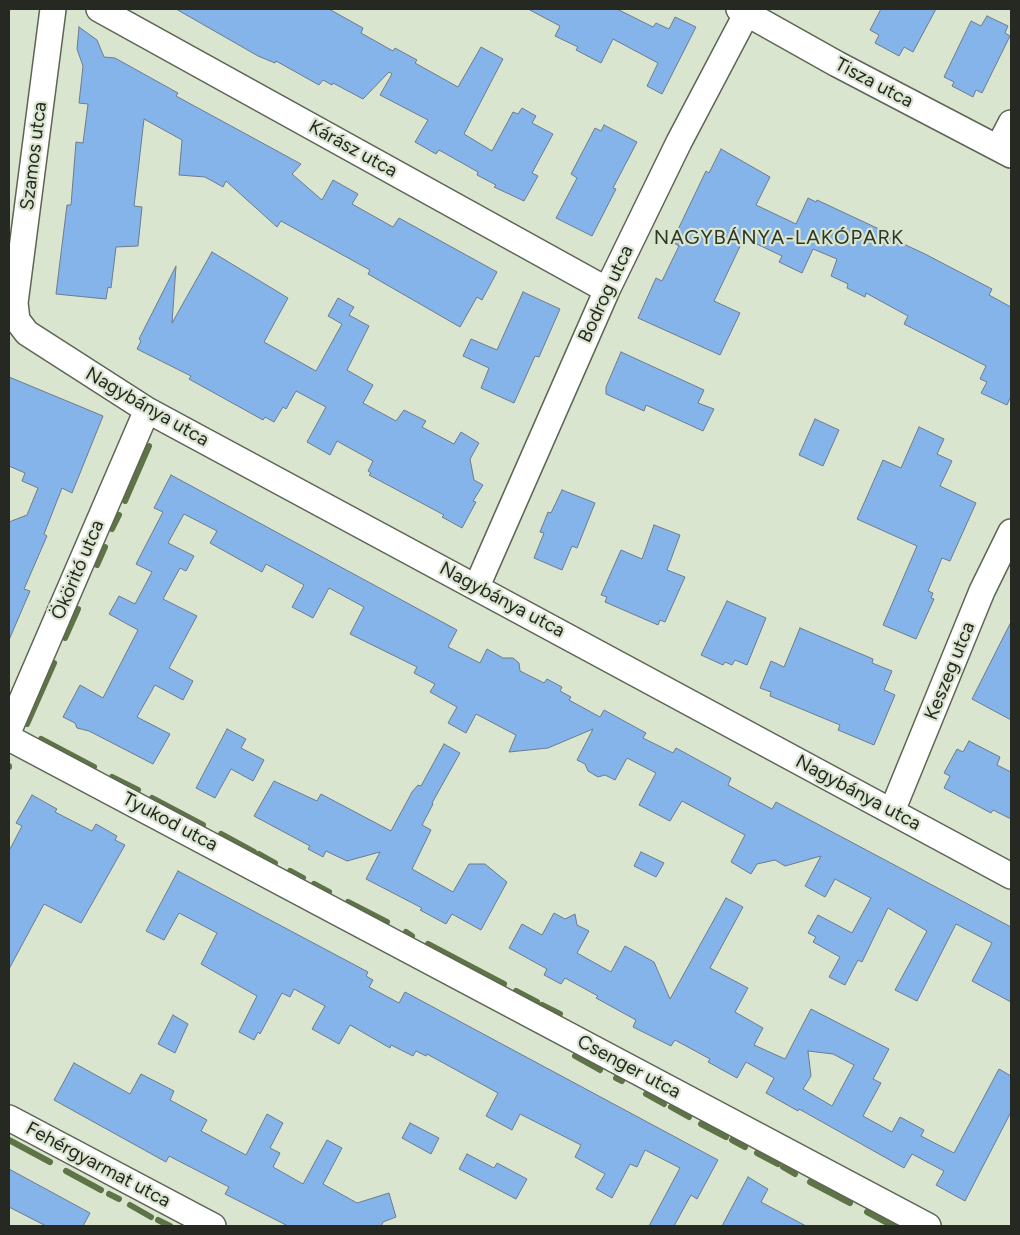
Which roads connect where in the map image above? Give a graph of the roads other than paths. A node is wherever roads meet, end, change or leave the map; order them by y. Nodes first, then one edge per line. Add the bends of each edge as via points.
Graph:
1 (53, 9) edge
2 (99, 9) edge
3 (745, 10) edge
4 (1011, 123) edge
5 (1005, 152) edge
6 (607, 290) junction
7 (15, 304) joint
8 (147, 410) junction
9 (1011, 532) edge
10 (477, 586) junction
11 (9, 730) edge
12 (9, 738) edge
13 (892, 811) junction
14 (1011, 876) edge
15 (330, 907) joint
16 (9, 1118) edge
17 (213, 1226) edge
18 (928, 1226) edge

1 - 7 street, Szamos utca
2 - 6 street, Kárász utca
3 - 5 street, Tisza utca via 837,64
3 - 6 street, Bodrog utca
4 - 5 street
6 - 10 street, Bodrog utca
7 - 8 street, Nagybánya utca via 17,320 26,333
8 - 10 street, Nagybánya utca
8 - 11 street, Ököritó utca
9 - 13 street, Keszeg utca via 982,591
10 - 13 street, Nagybánya utca
12 - 15 street, Tyukod utca
13 - 14 street, Nagybánya utca
15 - 18 street, Csenger utca
16 - 17 street, Fehérgyarmat utca

